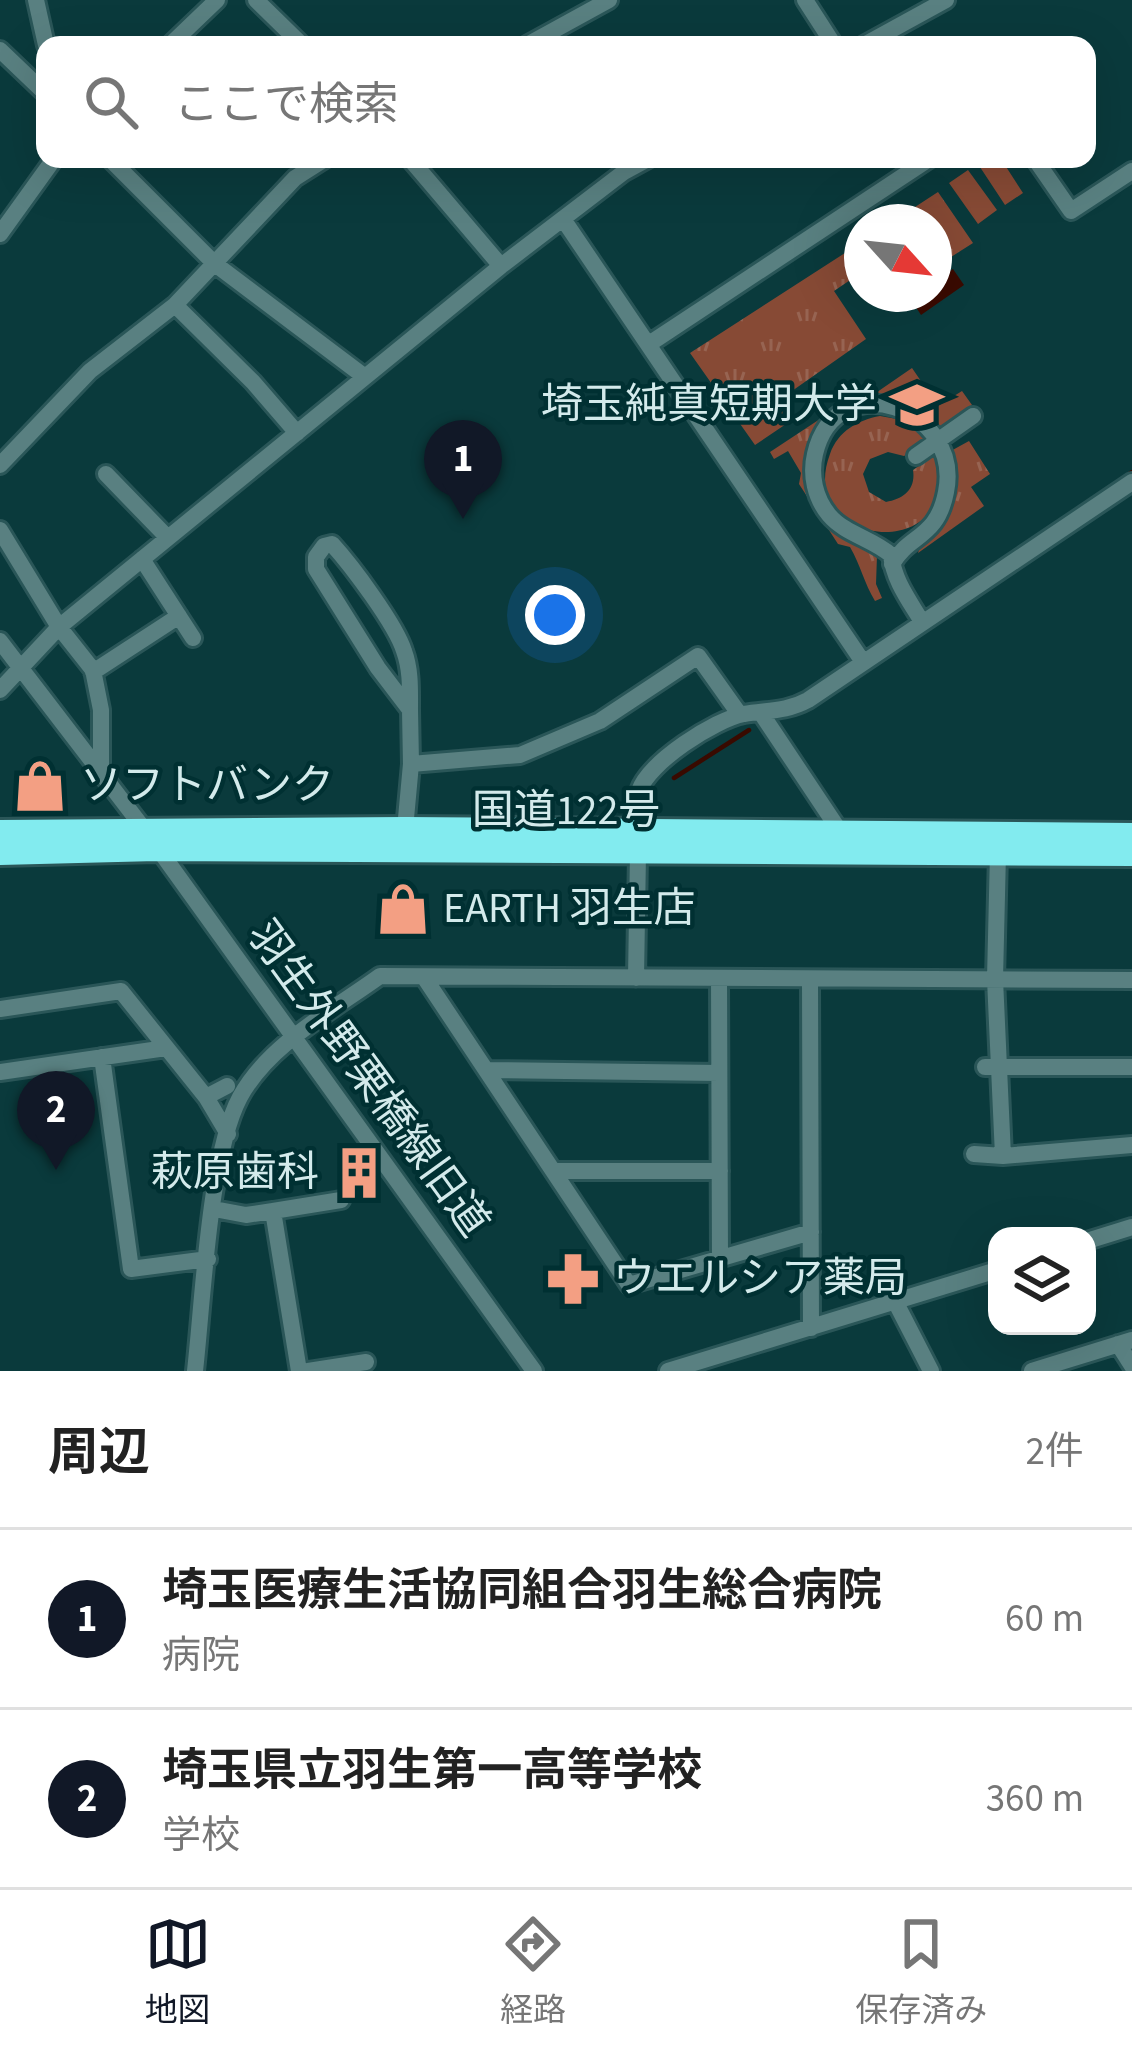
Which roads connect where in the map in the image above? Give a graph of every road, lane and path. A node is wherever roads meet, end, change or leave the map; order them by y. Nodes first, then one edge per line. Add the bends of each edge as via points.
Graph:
1 (36, 0) edge
2 (217, 0) edge
3 (256, 0) edge
4 (609, 0) edge
5 (805, 0) edge
6 (946, 0) edge
7 (587, 6) edge
8 (44, 36) edge
9 (179, 36) edge
10 (293, 36) edge
11 (541, 36) edge
12 (828, 36) edge
13 (880, 36) edge
14 (0, 50) edge
15 (36, 84) edge
16 (48, 168) edge
17 (119, 168) edge
18 (311, 168) edge
19 (418, 168) edge
20 (632, 168) edge
21 (909, 168) edge
22 (1041, 168) edge
23 (1132, 170) edge
24 (563, 220) junction
25 (0, 234) edge
26 (215, 264) junction
27 (501, 266) junction
28 (175, 305) junction
29 (649, 344) junction
30 (364, 377) junction
31 (973, 416) dead end
32 (297, 433) junction
33 (938, 442) junction
34 (916, 456) dead end
35 (0, 465) edge
36 (106, 475) dead end
37 (1132, 482) edge
38 (0, 530) edge
39 (168, 538) junction
40 (142, 559) junction
41 (892, 564) junction
42 (179, 616) junction
43 (922, 622) junction
44 (59, 627) junction
45 (194, 638) dead end
46 (0, 641) edge
47 (863, 662) junction
48 (21, 667) junction
49 (93, 672) junction
50 (0, 690) edge
51 (410, 710) junction
52 (760, 713) junction
53 (740, 715) junction
54 (411, 764) junction
55 (101, 771) junction
56 (405, 829) junction
57 (0, 832) edge
58 (841, 833) junction
59 (1132, 835) edge
60 (150, 839) junction
61 (638, 841) junction
62 (998, 853) junction
63 (0, 854) edge
64 (1132, 854) edge
65 (424, 976) junction
66 (636, 978) junction
67 (719, 978) junction
68 (811, 979) junction
69 (995, 980) junction
70 (1132, 980) edge
71 (0, 1009) edge
72 (296, 1038) junction
73 (166, 1048) junction
74 (102, 1057) junction
75 (1132, 1067) edge
76 (992, 1068) junction
77 (486, 1070) junction
78 (0, 1072) edge
79 (719, 1073) junction
80 (227, 1086) dead end
81 (206, 1097) junction
82 (228, 1134) junction
83 (1132, 1145) edge
84 (974, 1154) dead end
85 (1003, 1156) junction
86 (553, 1171) junction
87 (720, 1171) junction
88 (341, 1200) dead end
89 (214, 1209) junction
90 (273, 1210) junction
91 (1132, 1227) edge
92 (812, 1232) junction
93 (1096, 1238) edge
94 (720, 1258) junction
95 (208, 1259) junction
96 (988, 1273) edge
97 (896, 1303) junction
98 (811, 1328) junction
99 (1125, 1342) edge
100 (366, 1362) dead end
101 (1132, 1366) edge
102 (195, 1371) edge
103 (303, 1371) edge
104 (534, 1371) edge
105 (668, 1371) edge
106 (932, 1371) edge
107 (1032, 1371) edge

1 - 8 street
2 - 9 street
3 - 10 street
4 - 7 street
5 - 12 street
6 - 13 street
7 - 11 street
14 - 15 street
16 - 25 street
17 - 26 street
18 - 26 street
19 - 27 street
20 - 24 street
21 - 29 street
22 - 23 street via 1071,211
24 - 27 street
24 - 29 street
26 - 28 street
26 - 30 street
27 - 30 street
28 - 32 street
28 - 35 street via 90,371
29 - 47 street
30 - 32 street
31 - 33 street
32 - 39 street
33 - 34 street
33 - 41 street via 948,476 943,504 930,530
33 - 41 street via 908,411 876,402 836,416 817,444 813,481 824,509 887,551
36 - 39 street
37 - 43 street
38 - 44 street
39 - 40 street
40 - 42 street
40 - 44 street
41 - 43 street
42 - 45 street
42 - 49 street
43 - 47 street
44 - 48 street
44 - 49 street
46 - 48 street, 羽生外野栗橋線旧道
47 - 52 street via 794,708
48 - 50 street
48 - 55 street, 羽生外野栗橋線旧道
49 - 55 street
51 - 51 street via 316,569 324,546 344,558 404,647
51 - 54 street
52 - 53 street
52 - 58 street
53 - 54 street via 698,656 600,721 520,755
53 - 61 street via 644,778
54 - 56 street
55 - 60 street, 羽生外野栗橋線旧道
56 - 60 highway, 国道122号
56 - 61 highway, 国道122号
57 - 60 highway, 国道122号
58 - 59 highway, 国道122号
58 - 61 highway, 国道122号
60 - 61 highway, 国道122号
60 - 63 highway, 国道122号
60 - 72 street, 羽生外野栗橋線旧道
61 - 62 highway, 国道122号
61 - 66 street
62 - 64 highway, 国道122号
62 - 69 street
65 - 66 street
65 - 72 street via 380,976
65 - 77 street
66 - 67 street
67 - 68 street
67 - 79 street
68 - 69 street
68 - 92 street
69 - 70 street
69 - 76 street
71 - 73 street via 121,992
72 - 82 street via 240,1098
72 - 104 street, 羽生外野栗橋線旧道
73 - 74 street
73 - 81 street
74 - 78 street
74 - 95 street via 131,1269
75 - 76 street
76 - 85 street
77 - 79 street
77 - 86 street
79 - 87 street
80 - 81 street
81 - 82 street
82 - 89 street
83 - 85 street
84 - 85 street
86 - 87 street
86 - 94 street via 628,1285
87 - 94 street
88 - 90 street
89 - 90 street
89 - 95 street
90 - 103 street
91 - 93 street
92 - 94 street
92 - 98 street
95 - 102 street
96 - 97 street
97 - 98 street
97 - 106 street
98 - 105 street
99 - 101 street
99 - 107 street
100 - 103 street

